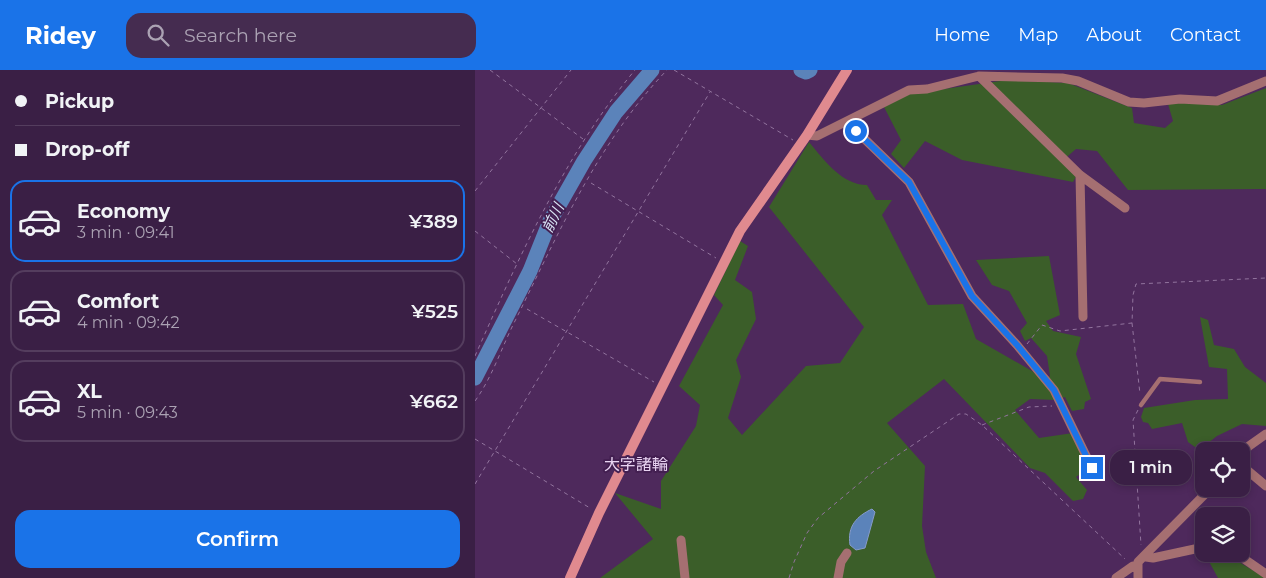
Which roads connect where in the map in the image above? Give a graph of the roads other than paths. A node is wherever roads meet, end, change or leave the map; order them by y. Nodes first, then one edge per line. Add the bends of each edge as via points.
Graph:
1 (847, 70) edge
2 (979, 76) junction
3 (1266, 81) edge
4 (847, 122) junction
5 (807, 135) junction
6 (1080, 175) junction
7 (1125, 208) dead end
8 (1083, 318) dead end
9 (1200, 382) dead end
10 (1141, 405) road end
11 (1266, 434) edge
12 (1250, 445) edge
13 (1092, 468) dead end
14 (1250, 473) edge
15 (1266, 486) edge
16 (1201, 497) edge
17 (681, 540) dead end
18 (1195, 549) edge
19 (847, 553) dead end
20 (1146, 557) dead end
21 (1249, 562) edge
22 (1133, 566) road end
23 (1266, 574) edge
24 (570, 578) edge
25 (685, 578) edge
26 (838, 578) edge
27 (1116, 578) edge
28 (1139, 578) edge

1 - 5 street
2 - 3 street via 1062,78 1078,81 1129,102 1144,103 1180,99 1217,101
2 - 4 street via 927,89 909,90
2 - 6 street
4 - 5 street via 817,136
4 - 13 street via 909,182 972,296 1054,390
5 - 24 street via 739,230
6 - 7 street
6 - 8 street
9 - 10 lane via 1160,379
11 - 12 street
14 - 15 street
16 - 28 street via 1138,562
17 - 25 street
18 - 20 street
19 - 26 street via 841,562
21 - 23 street
22 - 27 street

